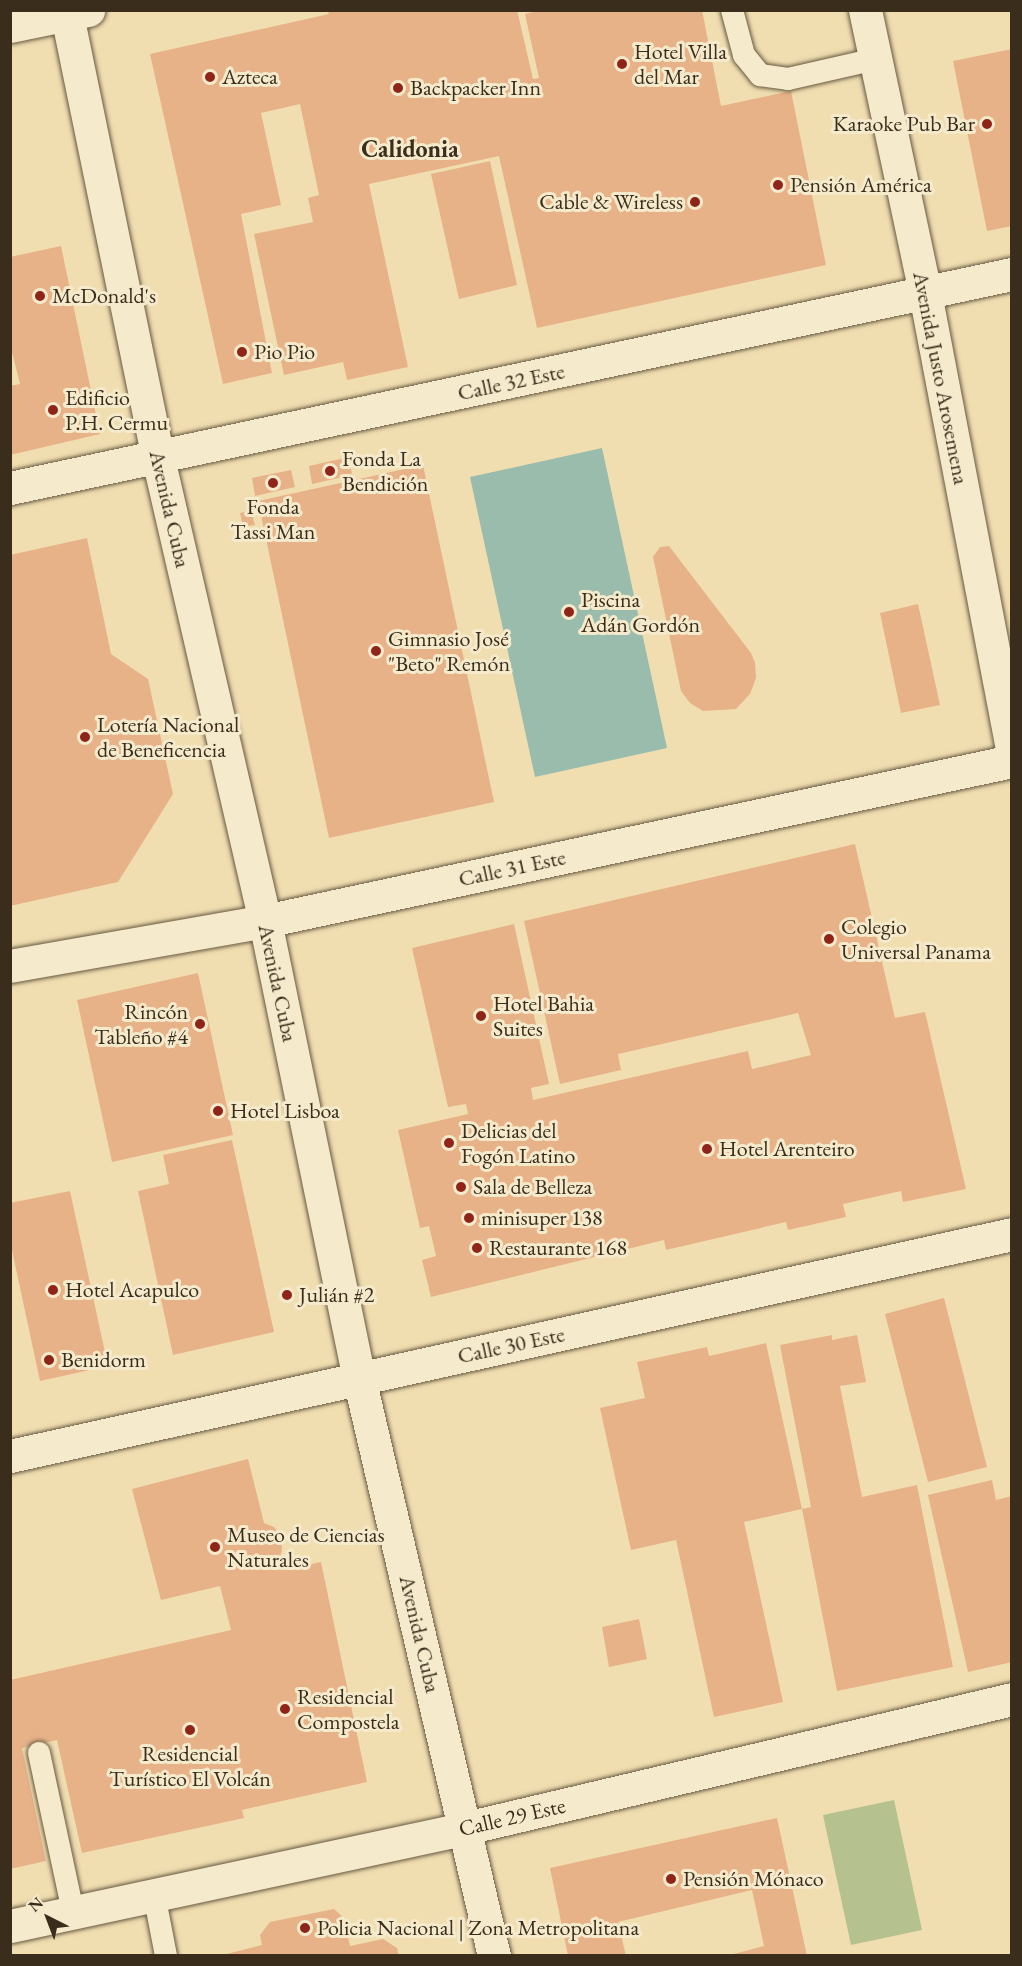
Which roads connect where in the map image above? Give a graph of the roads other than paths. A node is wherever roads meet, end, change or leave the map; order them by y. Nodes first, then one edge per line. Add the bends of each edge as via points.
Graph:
1 (732, 10) edge
2 (865, 10) edge
3 (73, 12) edge
4 (10, 26) edge
5 (876, 59) junction
6 (1011, 274) edge
7 (925, 293) junction
8 (158, 458) junction
9 (10, 488) edge
10 (1011, 747) edge
11 (1011, 761) edge
12 (265, 921) junction
13 (10, 966) edge
14 (1011, 1234) edge
15 (359, 1378) junction
16 (10, 1456) edge
17 (1011, 1699) edge
18 (39, 1754) dead end
19 (466, 1828) junction
20 (154, 1894) junction
21 (73, 1912) junction
22 (10, 1926) edge
23 (166, 1956) edge
24 (494, 1956) edge

1 - 5 lane via 744,55 760,75 788,79
2 - 5 street, Avenida Justo Arosemena
3 - 4 street
3 - 8 street, Avenida Cuba
5 - 7 street, Avenida Justo Arosemena
6 - 7 street, Calle 32 Este
7 - 8 street, Calle 32 Este
7 - 10 street, Avenida Justo Arosemena
8 - 9 street, Calle 32 Este
8 - 12 street, Avenida Cuba
11 - 12 street, Calle 31 Este
12 - 13 street, Calle 31 Este
12 - 15 street, Avenida Cuba
14 - 15 street, Calle 30 Este
15 - 16 street, Calle 30 Este
15 - 19 street, Avenida Cuba
17 - 19 street, Calle 29 Este
18 - 21 lane
19 - 20 street, Calle 29 Este
19 - 24 street, Avenida Cuba
20 - 21 street, Calle 29 Este
20 - 23 lane
21 - 22 street, Calle 29 Este

